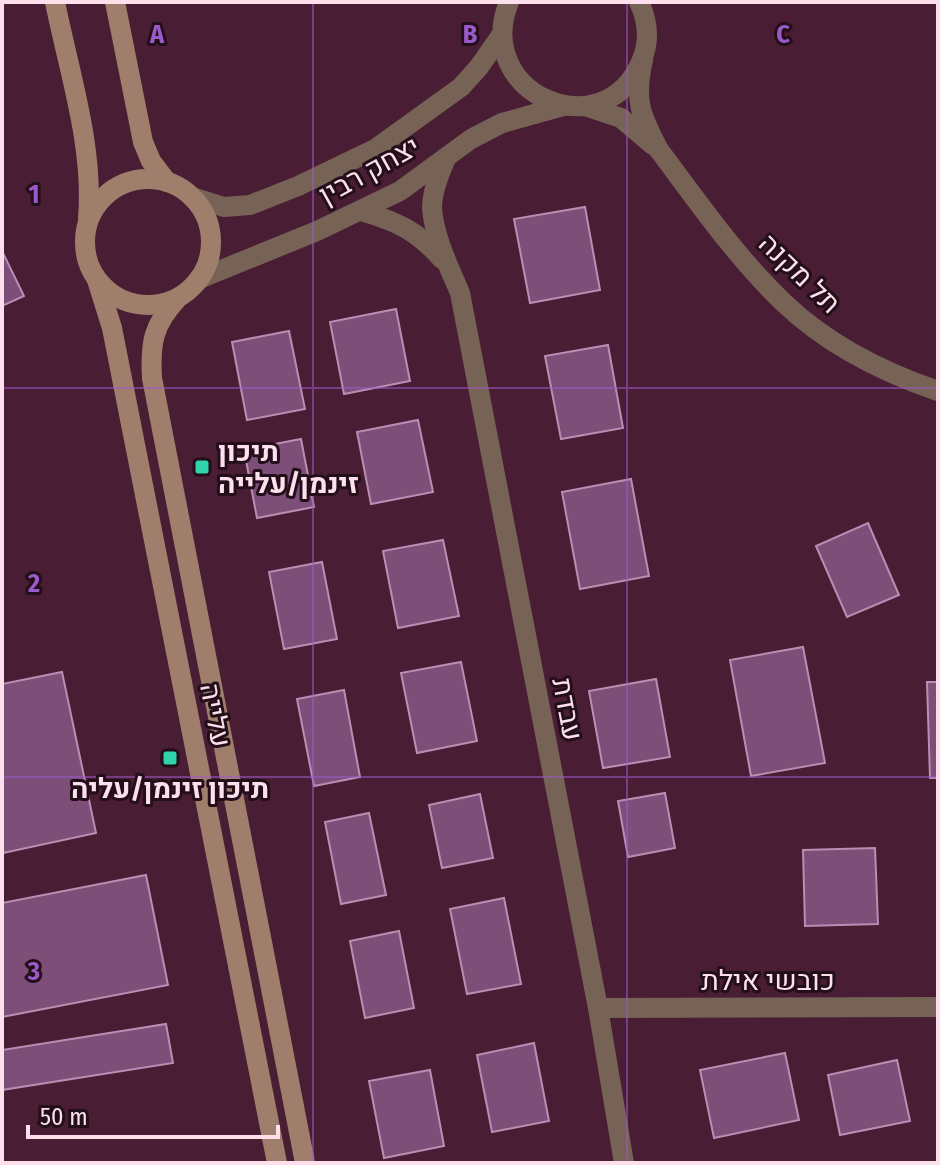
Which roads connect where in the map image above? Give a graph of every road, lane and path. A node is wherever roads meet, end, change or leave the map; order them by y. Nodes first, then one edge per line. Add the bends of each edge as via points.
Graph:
1 (55, 2) edge
2 (115, 2) edge
3 (509, 2) edge
4 (639, 2) edge
5 (655, 2) edge
6 (646, 23) junction
7 (502, 34) junction
8 (643, 57) junction
9 (563, 106) junction
10 (585, 106) junction
11 (659, 150) junction
12 (446, 158) junction
13 (167, 182) junction
14 (192, 197) junction
15 (361, 211) junction
16 (88, 223) junction
17 (450, 268) junction
18 (199, 279) junction
19 (97, 280) junction
20 (177, 299) junction
21 (938, 391) edge
22 (938, 1007) edge
23 (598, 1008) junction
24 (277, 1163) edge
25 (305, 1163) edge
26 (624, 1163) edge

1 - 16 main road via 87,154
2 - 13 main road via 143,142
3 - 7 street
4 - 6 street
5 - 6 street
6 - 8 street, תל מקנה
7 - 9 street via 517,77 532,93
7 - 14 street, יצחק רבין via 461,87 375,149 250,205 224,207
8 - 10 street via 626,85
8 - 11 street, תל מקנה via 639,105
9 - 10 street
9 - 12 street, יצחק רבין via 502,123
10 - 11 street, תל מקנה via 621,118
11 - 21 street, תל מקנה via 730,243 785,303 827,337 873,364
12 - 15 street, יצחק רבין
12 - 17 street, עבדת via 432,206
13 - 14 main road
13 - 16 main road via 148,179 120,186 103,198
14 - 18 main road via 208,223 211,243
15 - 17 street, עבדת via 407,227
15 - 18 street, יצחק רבין
16 - 19 main road via 86,251
17 - 23 street, עבדת via 460,293
18 - 20 main road
19 - 20 main road via 129,302 148,306
19 - 24 main road, עלייה via 112,328
20 - 25 main road, עלייה via 155,332 152,378
22 - 23 street, כובשי אילת
23 - 26 street, עבדת

